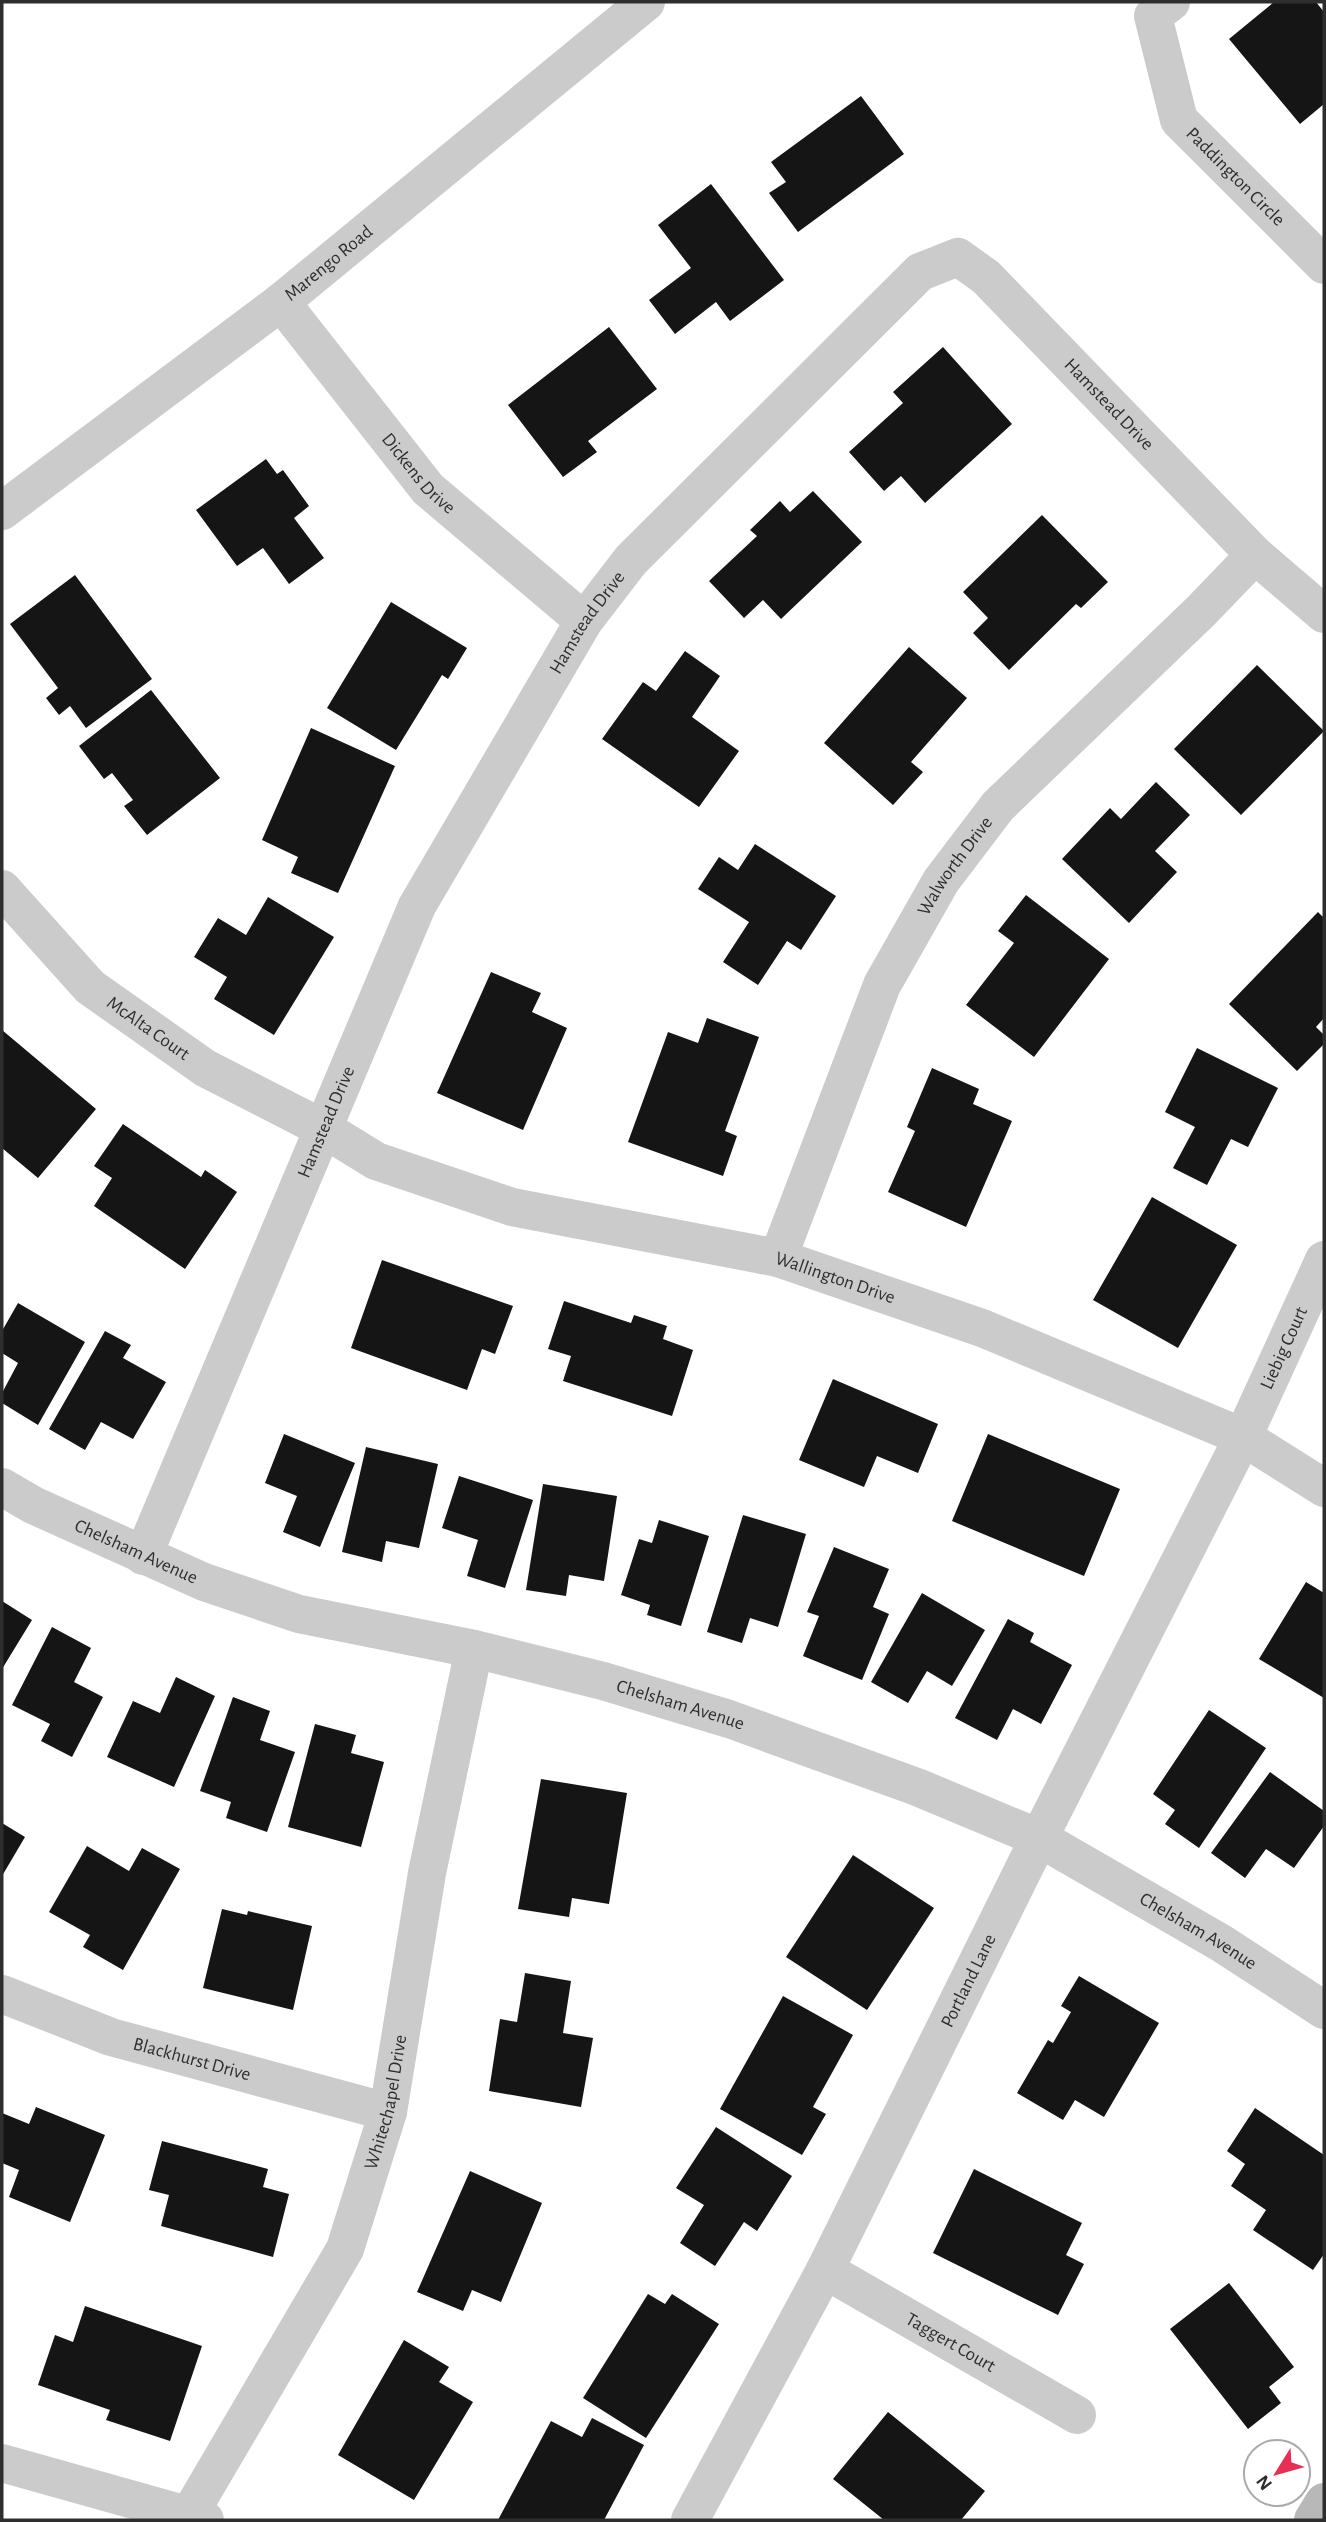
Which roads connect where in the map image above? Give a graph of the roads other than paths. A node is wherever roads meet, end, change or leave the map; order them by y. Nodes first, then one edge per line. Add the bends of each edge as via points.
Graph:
1 (646, 2) edge
2 (1171, 2) edge
3 (1324, 265) edge
4 (281, 302) junction
5 (2, 511) edge
6 (1255, 555) junction
7 (1324, 614) edge
8 (584, 621) junction
9 (2, 889) edge
10 (324, 1129) junction
11 (778, 1258) junction
12 (1324, 1260) edge
13 (1243, 1437) junction
14 (2, 1488) edge
15 (1324, 1488) edge
16 (143, 1556) junction
17 (474, 1649) junction
18 (1039, 1838) junction
19 (2, 1994) edge
20 (1324, 2010) edge
21 (388, 2112) junction
22 (825, 2270) junction
23 (1077, 2415) dead end
24 (2, 2463) edge
25 (1324, 2502) edge
26 (193, 2519) edge
27 (690, 2520) edge
28 (1313, 2520) edge

1 - 4 street, Marengo Road
2 - 3 street, Paddington Circle via 1153,16 1179,120
4 - 5 street, Marengo Road
4 - 8 street, Dickens Drive via 428,489
6 - 7 street, Hamstead Drive
6 - 8 street, Hamstead Drive via 986,277 958,257 920,272 631,560
6 - 11 street, Walworth Drive via 998,806 941,881 881,985
8 - 10 street, Hamstead Drive via 417,906
9 - 10 street, McAlta Court via 90,987 205,1068
10 - 11 street, Wallington Drive via 376,1161 512,1207
10 - 16 street, Hamstead Drive
11 - 13 street, Wallington Drive via 982,1328
12 - 13 street, Liebig Court
13 - 15 street, Wallington Drive
13 - 18 street, Portland Lane
14 - 16 street, Chelsham Avenue
16 - 17 street, Chelsham Avenue via 299,1615
17 - 18 street, Chelsham Avenue via 729,1719 917,1787
17 - 21 street, Whitechapel Drive via 427,1873
18 - 20 street, Chelsham Avenue via 1221,1943
18 - 22 street, Portland Lane
19 - 21 street, Blackhurst Drive via 111,2037
21 - 26 street, Whitechapel Drive via 345,2249
22 - 23 street, Taggert Court
22 - 27 street, Portland Lane
24 - 26 street
25 - 28 street

